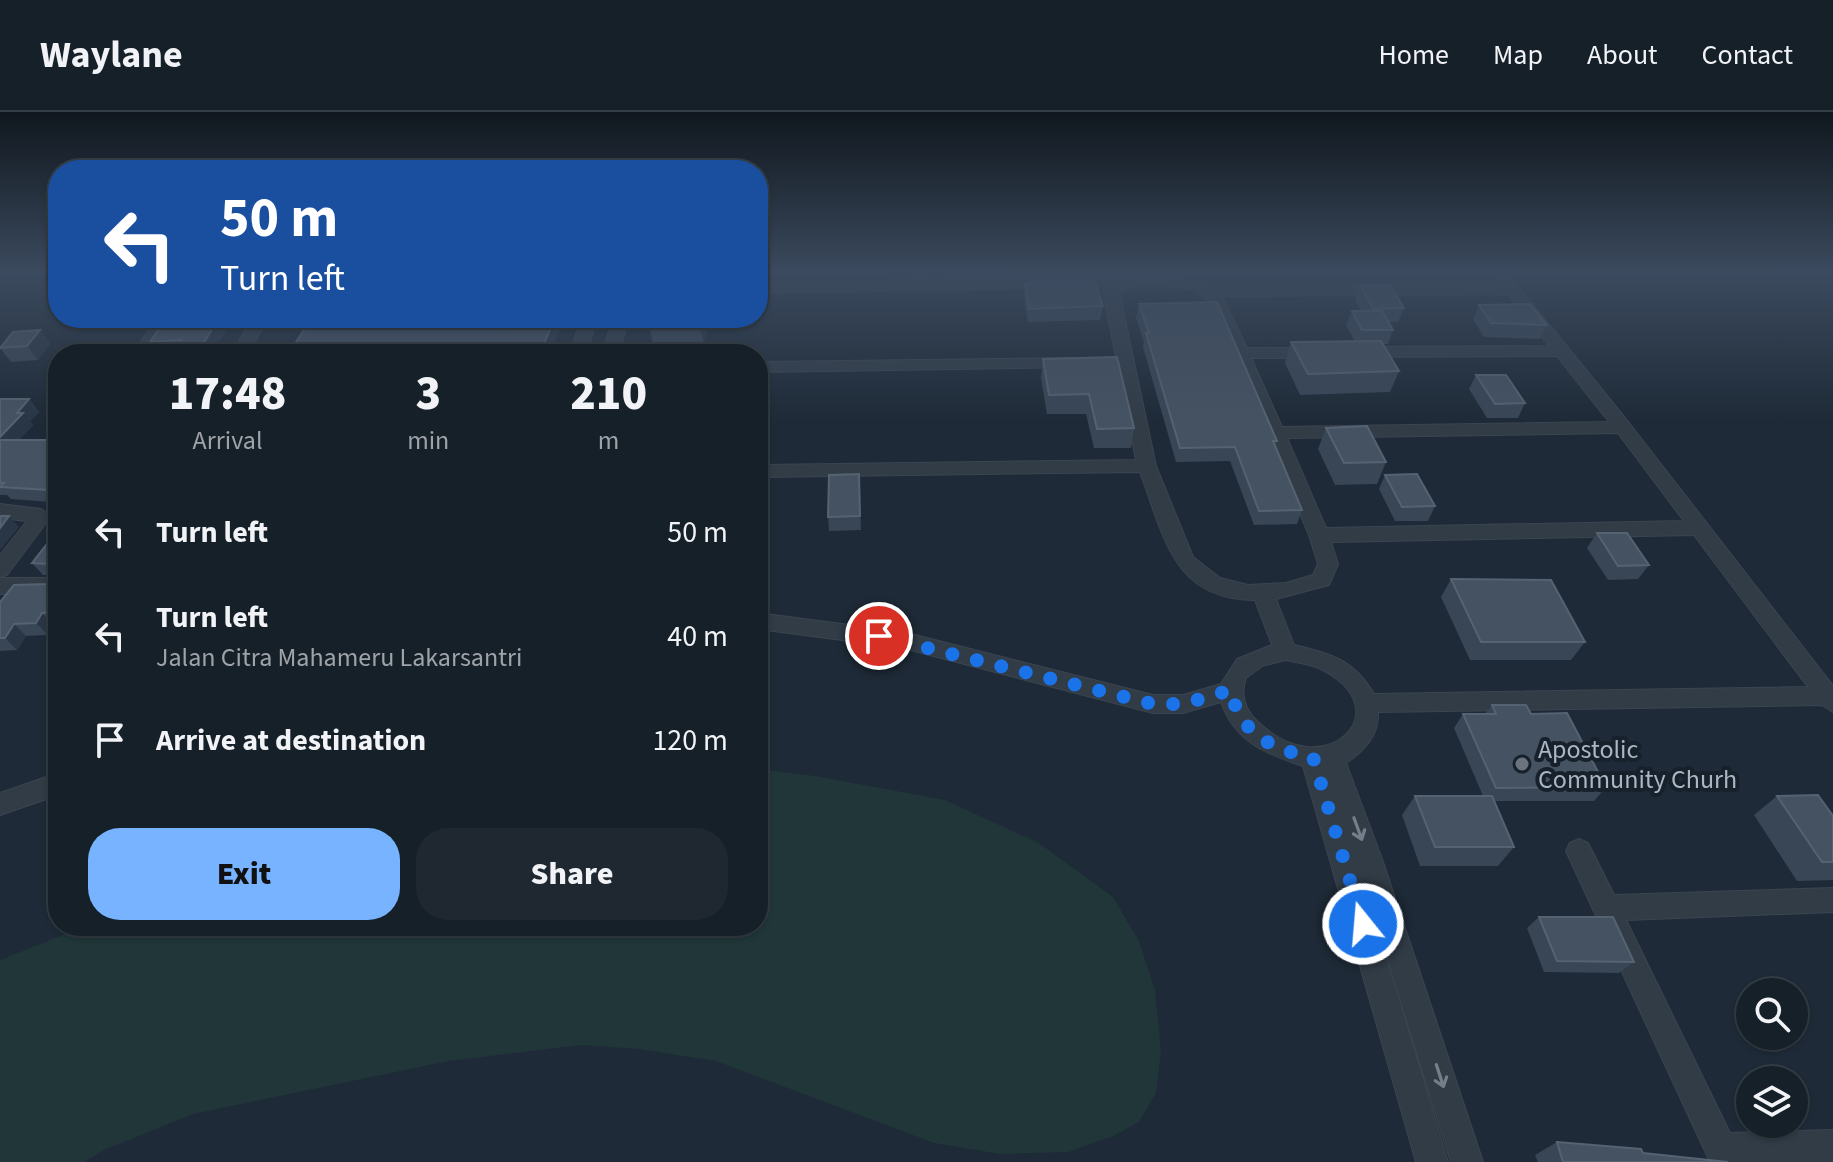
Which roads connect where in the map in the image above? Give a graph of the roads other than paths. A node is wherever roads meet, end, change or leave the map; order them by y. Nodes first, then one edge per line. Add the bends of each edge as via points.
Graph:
1 (1110, 323) edge
2 (1228, 323) edge
3 (1539, 323) edge
4 (1561, 351) junction
5 (1241, 353) junction
6 (1109, 362) junction
7 (768, 367) edge
8 (1623, 427) junction
9 (1276, 433) junction
10 (1147, 466) junction
11 (768, 471) edge
12 (0, 511) edge
13 (1698, 528) junction
14 (1319, 535) junction
15 (0, 570) edge
16 (0, 586) edge
17 (48, 586) edge
18 (1263, 594) junction
19 (768, 622) edge
20 (1285, 651) junction
21 (1231, 690) junction
22 (1830, 699) edge
23 (1367, 703) junction
24 (1322, 756) junction
25 (48, 787) edge
26 (0, 804) edge
27 (1579, 851) dead end
28 (1833, 900) edge
29 (1604, 908) junction
30 (1833, 1146) edge
31 (1724, 1156) edge
32 (1432, 1162) edge
33 (1467, 1162) edge

1 - 6 street
2 - 5 street
3 - 4 street
4 - 5 street
4 - 8 street
5 - 9 street
6 - 7 street
6 - 10 street
8 - 9 street
8 - 13 street
9 - 14 street
10 - 11 street
10 - 18 street via 1191,569 1211,583
12 - 15 street via 41,516
13 - 14 street
13 - 22 street
14 - 18 street via 1328,564 1322,580
16 - 17 street
18 - 20 street
19 - 21 street via 903,640 1153,704 1183,704
20 - 21 street via 1254,657 1235,677
20 - 23 street via 1335,666 1349,676
21 - 24 street via 1240,717 1263,740 1287,752
22 - 23 street
23 - 24 street via 1367,730 1359,742 1347,751
24 - 32 street
24 -> 33 street via 1369,859
25 - 26 street
27 - 29 street
28 - 29 street
29 - 31 street
30 - 31 street

